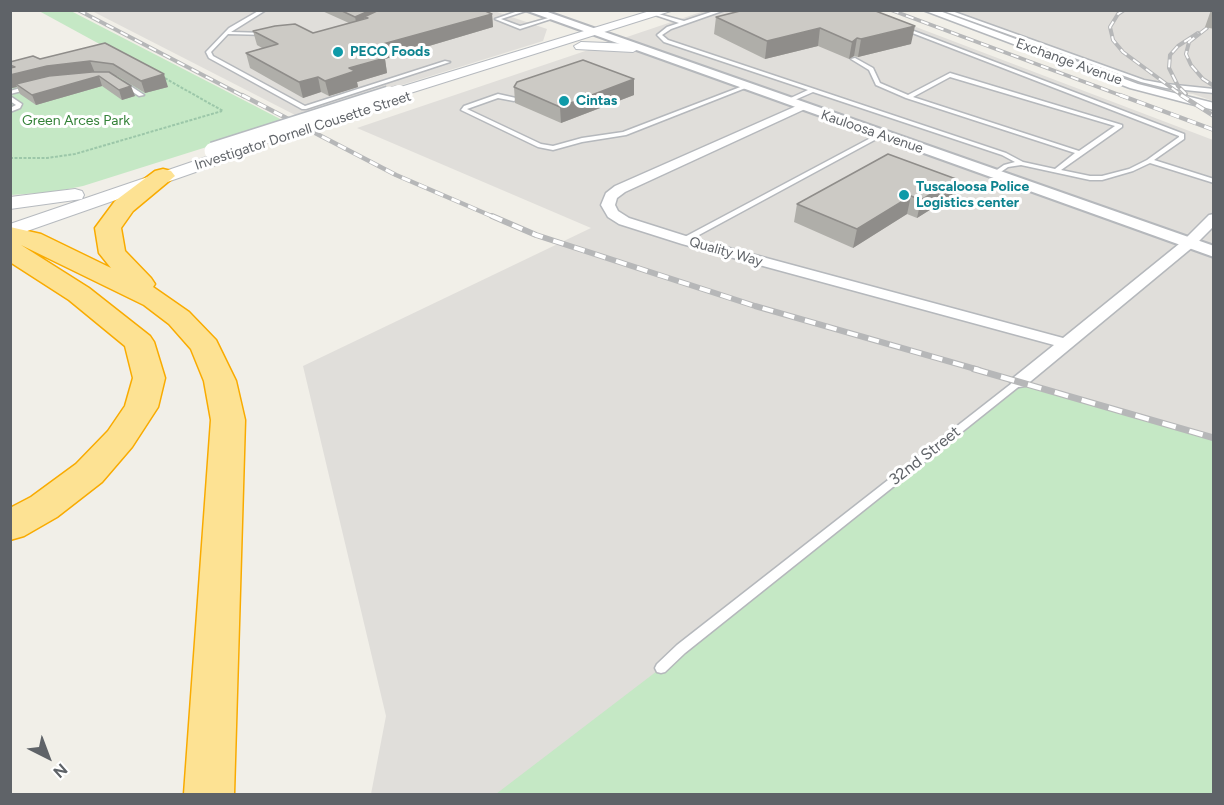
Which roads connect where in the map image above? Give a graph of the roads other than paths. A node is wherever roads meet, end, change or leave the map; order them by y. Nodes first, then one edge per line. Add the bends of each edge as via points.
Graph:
1 (264, 10) edge
2 (529, 10) edge
3 (723, 10) edge
4 (927, 10) edge
5 (943, 10) edge
6 (662, 12) edge
7 (490, 16) edge
8 (497, 19) junction
9 (556, 20) junction
10 (684, 23) junction
11 (901, 27) edge
12 (228, 33) junction
13 (595, 34) junction
14 (276, 35) edge
15 (560, 45) junction
16 (633, 48) junction
17 (853, 59) edge
18 (447, 62) dead end
19 (119, 82) edge
20 (32, 87) edge
21 (745, 87) junction
22 (813, 90) junction
23 (1214, 91) edge
24 (10, 93) edge
25 (141, 95) dead end
26 (908, 97) junction
27 (10, 98) edge
28 (514, 99) edge
29 (786, 102) junction
30 (801, 107) junction
31 (1214, 107) edge
32 (10, 110) edge
33 (880, 135) junction
34 (1080, 153) junction
35 (218, 154) junction
36 (1149, 161) junction
37 (1020, 163) junction
38 (1057, 170) junction
39 (993, 175) junction
40 (163, 176) junction
41 (1214, 181) edge
42 (93, 191) junction
43 (10, 203) edge
44 (1214, 218) edge
45 (10, 219) edge
46 (10, 233) edge
47 (683, 240) junction
48 (1189, 243) junction
49 (10, 250) edge
50 (1214, 252) edge
51 (10, 270) edge
52 (45, 273) junction
53 (154, 299) junction
54 (1064, 343) junction
55 (1019, 382) joint
56 (10, 526) edge
57 (661, 668) dead end
58 (209, 795) edge

1 - 12 lane
2 - 8 lane
2 - 9 street, Kauloosa Avenue
3 - 10 lane
4 - 31 street, Exchange Avenue via 1134,86
5 - 23 lane via 1143,81
6 - 10 lane
6 - 13 main road, Investigator Dornell Cousette Street
7 - 8 lane
8 - 9 lane via 520,28
9 - 13 street, Kauloosa Avenue
9 - 15 main road via 563,35
10 - 22 lane via 659,35 666,41
11 - 36 lane via 1182,135
12 - 14 lane
12 - 18 lane via 208,52 211,57 304,108
13 - 15 main road, Investigator Dornell Cousette Street via 590,39
13 - 16 street, Kauloosa Avenue
15 - 16 main road
15 - 35 main road, Investigator Dornell Cousette Street
16 - 21 street, Kauloosa Avenue
17 - 26 lane via 871,69 878,84
19 - 25 lane
20 - 24 lane
21 - 28 lane via 624,134 553,148 540,146 464,110 498,96
21 - 29 street, Kauloosa Avenue
22 - 29 lane
22 - 37 lane via 1004,154
26 - 34 lane
26 - 34 lane via 950,75 1120,126
27 - 32 lane via 19,104
29 - 30 street, Kauloosa Avenue
30 - 33 street, Kauloosa Avenue
30 - 47 street, Quality Way via 611,196 608,205 624,221
33 - 39 street, Kauloosa Avenue
33 - 47 lane
34 - 38 lane
35 - 40 main road, Investigator Dornell Cousette Street
35 - 42 main road, Investigator Dornell Cousette Street
36 - 38 lane via 1102,178
36 - 41 lane
37 - 38 lane
37 - 39 lane
39 - 48 street, Kauloosa Avenue
40 - 46 main road, Investigator Dornell Cousette Street
40 - 53 highway via 124,206 108,228 112,253
42 - 43 main road
42 - 45 main road, Investigator Dornell Cousette Street
44 - 48 street, 32nd Street
46 - 53 highway
47 - 54 street, Quality Way
48 - 50 street, Kauloosa Avenue
48 - 54 street, 32nd Street
49 - 52 highway
51 - 52 highway
52 - 56 highway via 80,294 139,342 149,378 141,407 89,473 44,507
53 - 58 highway via 205,346 220,381 228,420
54 - 55 street, 32nd Street
55 - 57 lane, 32nd Street

